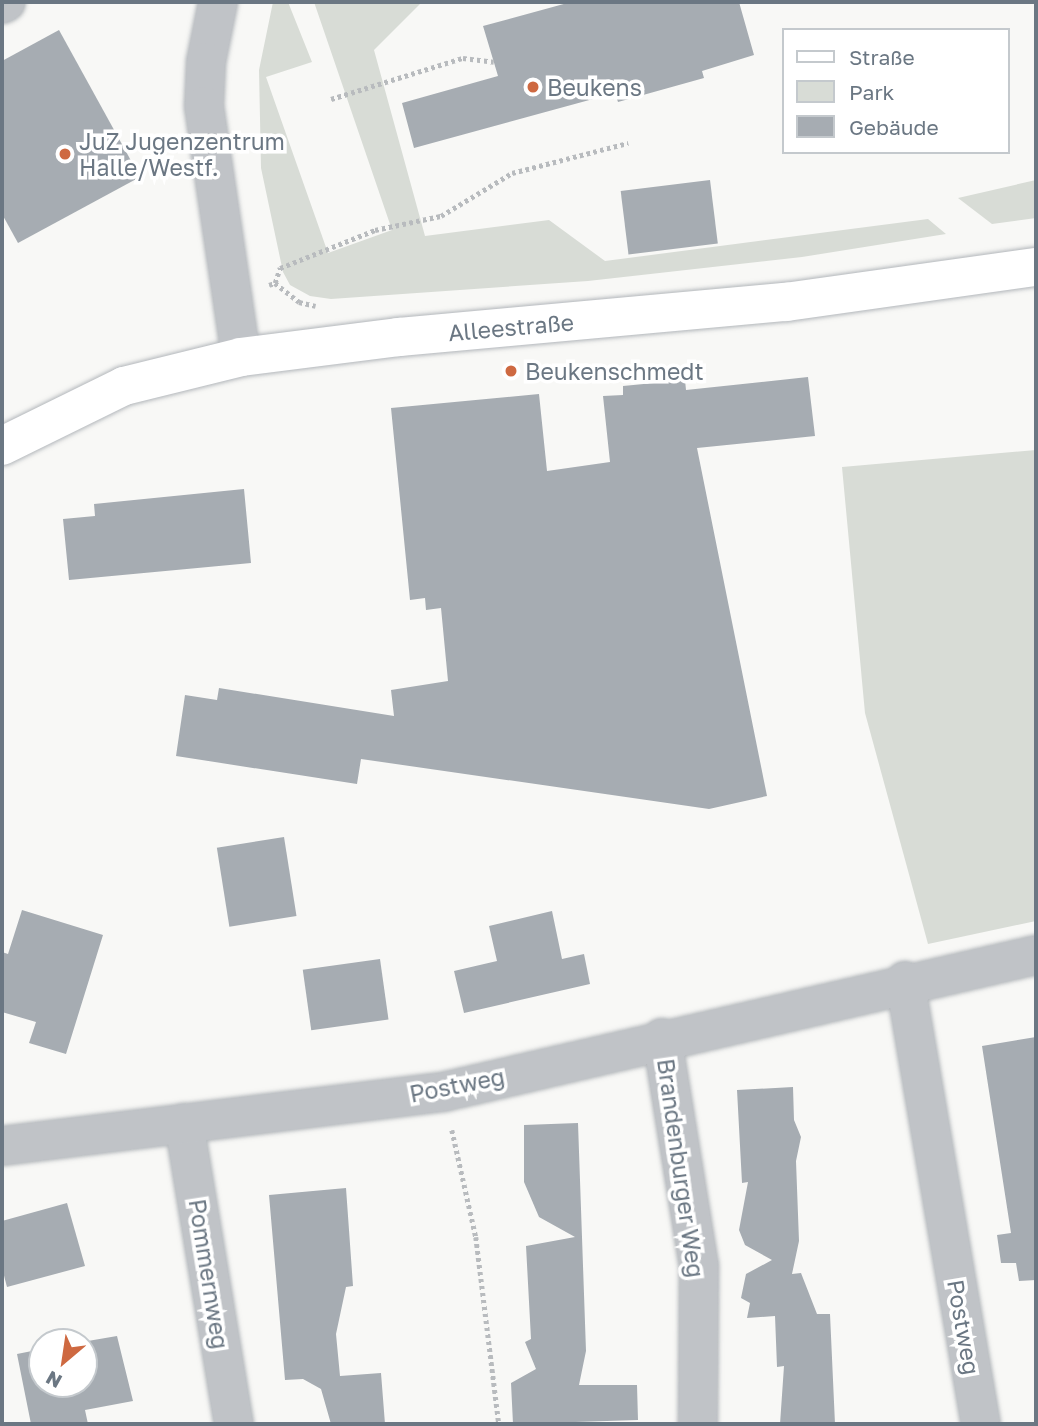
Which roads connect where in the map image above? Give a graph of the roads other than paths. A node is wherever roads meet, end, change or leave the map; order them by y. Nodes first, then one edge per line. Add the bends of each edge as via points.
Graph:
1 (218, 2) edge
2 (1036, 267) edge
3 (241, 357) junction
4 (2, 446) edge
5 (1036, 954) edge
6 (905, 981) junction
7 (662, 1038) junction
8 (184, 1123) junction
9 (2, 1146) edge
10 (234, 1424) edge
11 (698, 1424) edge
12 (981, 1424) edge

1 - 3 street via 206,62 204,106
2 - 3 street, Alleestraße via 786,302 398,337
3 - 4 street, Alleestraße via 124,386
5 - 6 street, Postweg
6 - 7 street, Postweg
6 - 12 street, Postweg
7 - 8 street, Postweg via 443,1092
7 - 11 street, Brandenburger Weg via 699,1266
8 - 9 street, Postweg
8 - 10 street, Pommernweg

